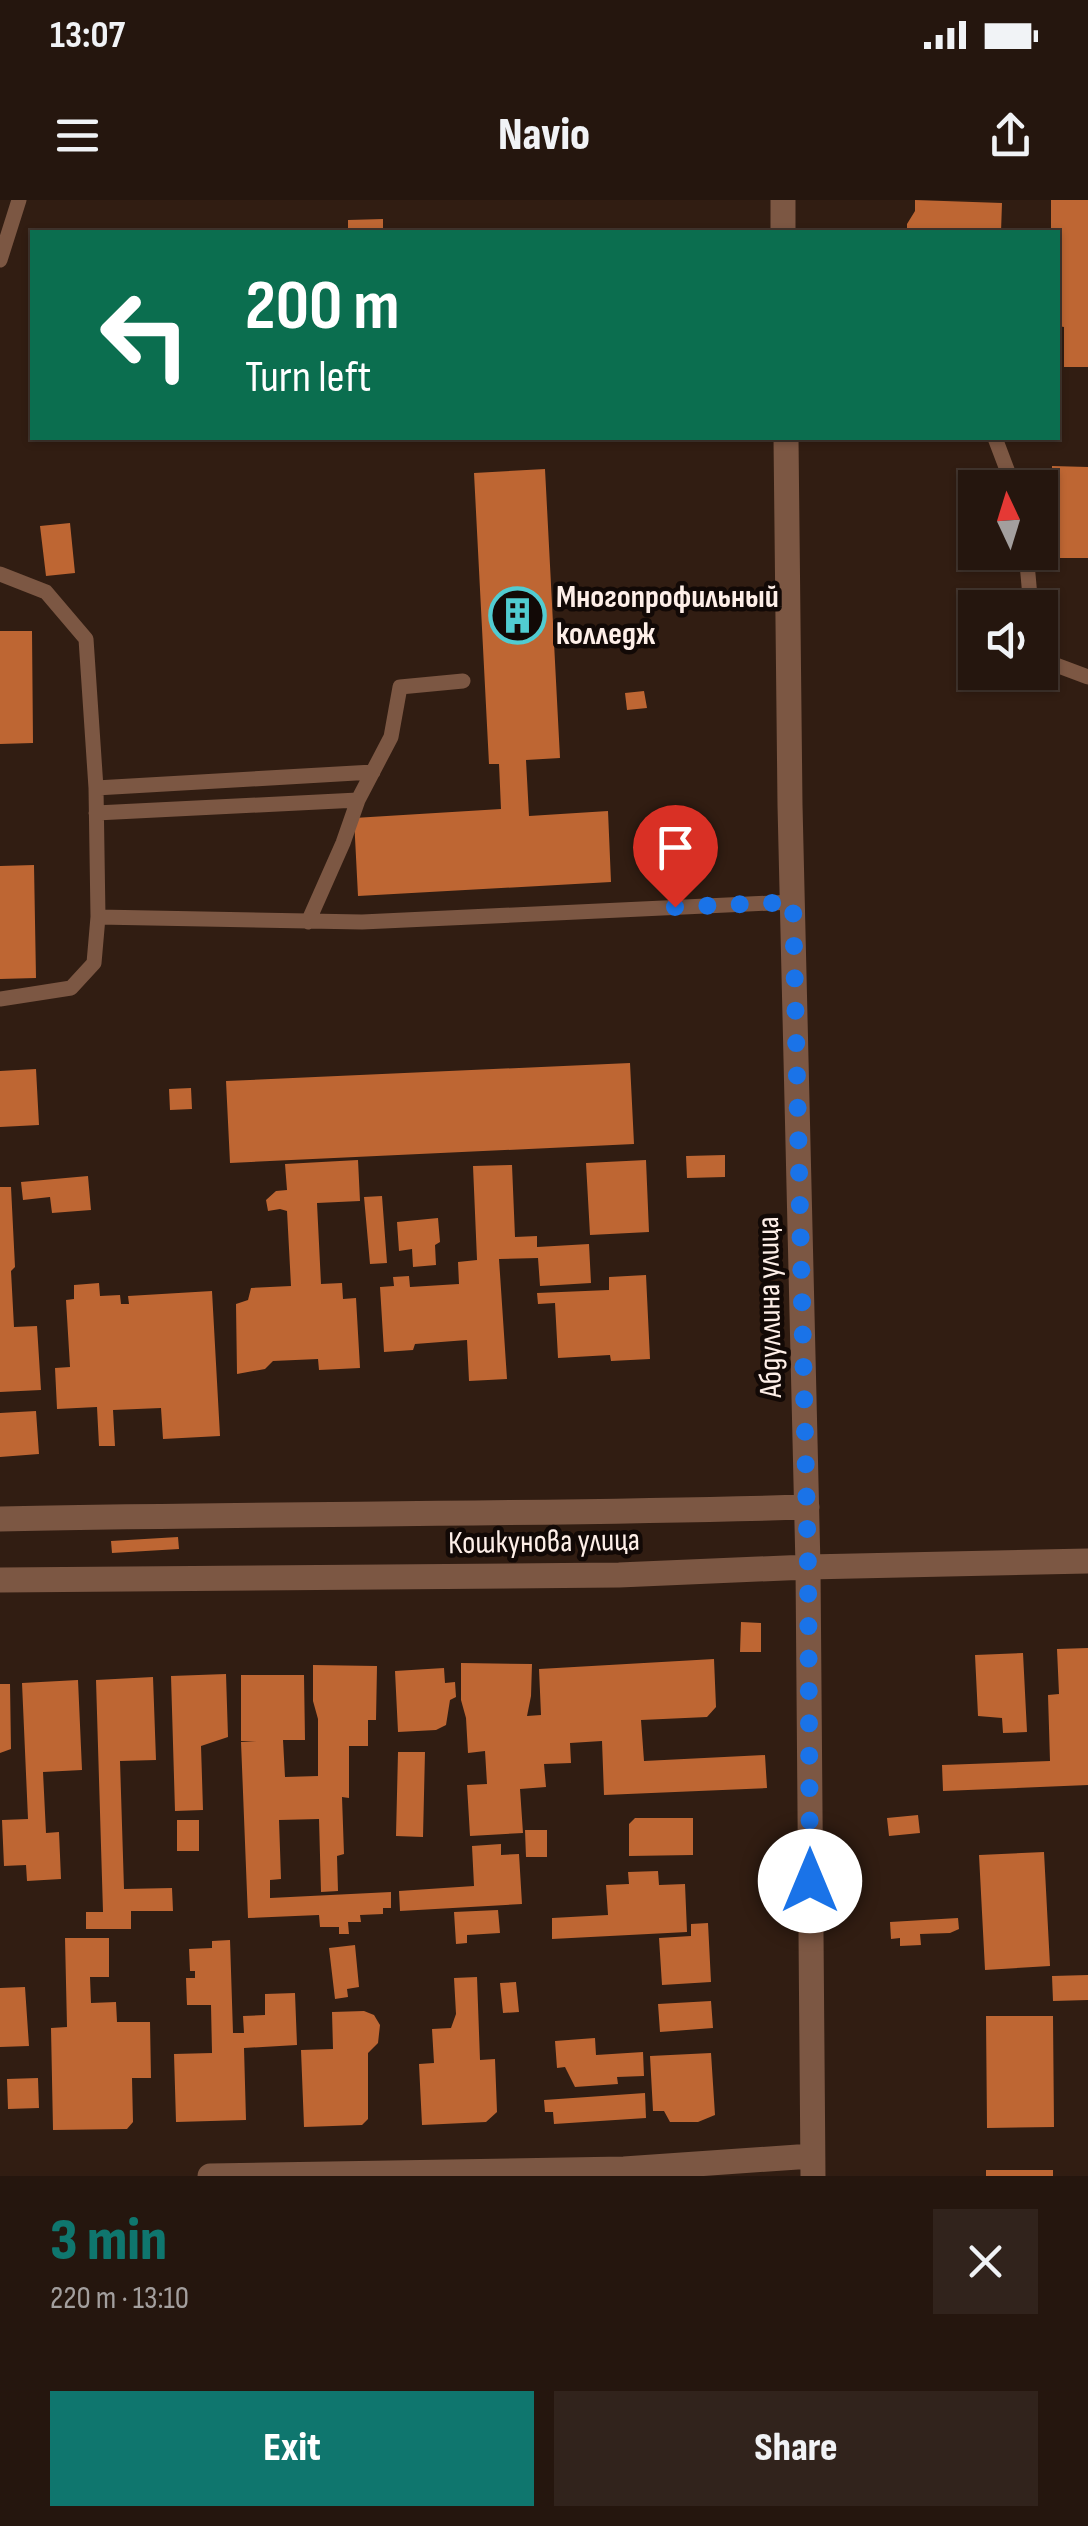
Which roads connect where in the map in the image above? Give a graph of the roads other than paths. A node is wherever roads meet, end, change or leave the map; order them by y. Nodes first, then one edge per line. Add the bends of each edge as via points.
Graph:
1 (18, 200) edge
2 (783, 200) edge
3 (784, 230) edge
4 (0, 260) edge
5 (786, 440) edge
6 (996, 440) edge
7 (1007, 470) edge
8 (0, 574) edge
9 (1058, 666) edge
10 (1088, 678) edge
11 (463, 681) dead end
12 (373, 772) junction
13 (96, 788) junction
14 (358, 800) junction
15 (96, 813) junction
16 (793, 902) junction
17 (98, 917) junction
18 (308, 922) junction
19 (0, 999) edge
20 (807, 1508) junction
21 (0, 1520) edge
22 (1088, 1561) edge
23 (808, 1567) junction
24 (0, 1580) edge
25 (813, 2166) edge
26 (210, 2176) edge

1 - 4 lane
2 - 3 street
5 - 16 street, Абдуллина улица
6 - 7 lane
8 - 13 lane via 46,592 86,639
9 - 10 lane
11 - 12 lane via 400,687 391,738
12 - 13 lane
12 - 14 lane
13 - 15 lane
14 - 15 lane
14 - 18 lane
15 - 17 lane
16 - 18 lane
16 - 20 street, Абдуллина улица
17 - 18 lane
17 - 19 lane via 94,963 71,988
20 - 21 street, Кошкунова улица
20 - 23 street, Абдуллина улица
22 - 23 street, Кошкунова улица
23 - 24 street, Кошкунова улица
23 - 25 street, Абдуллина улица
25 - 26 street

